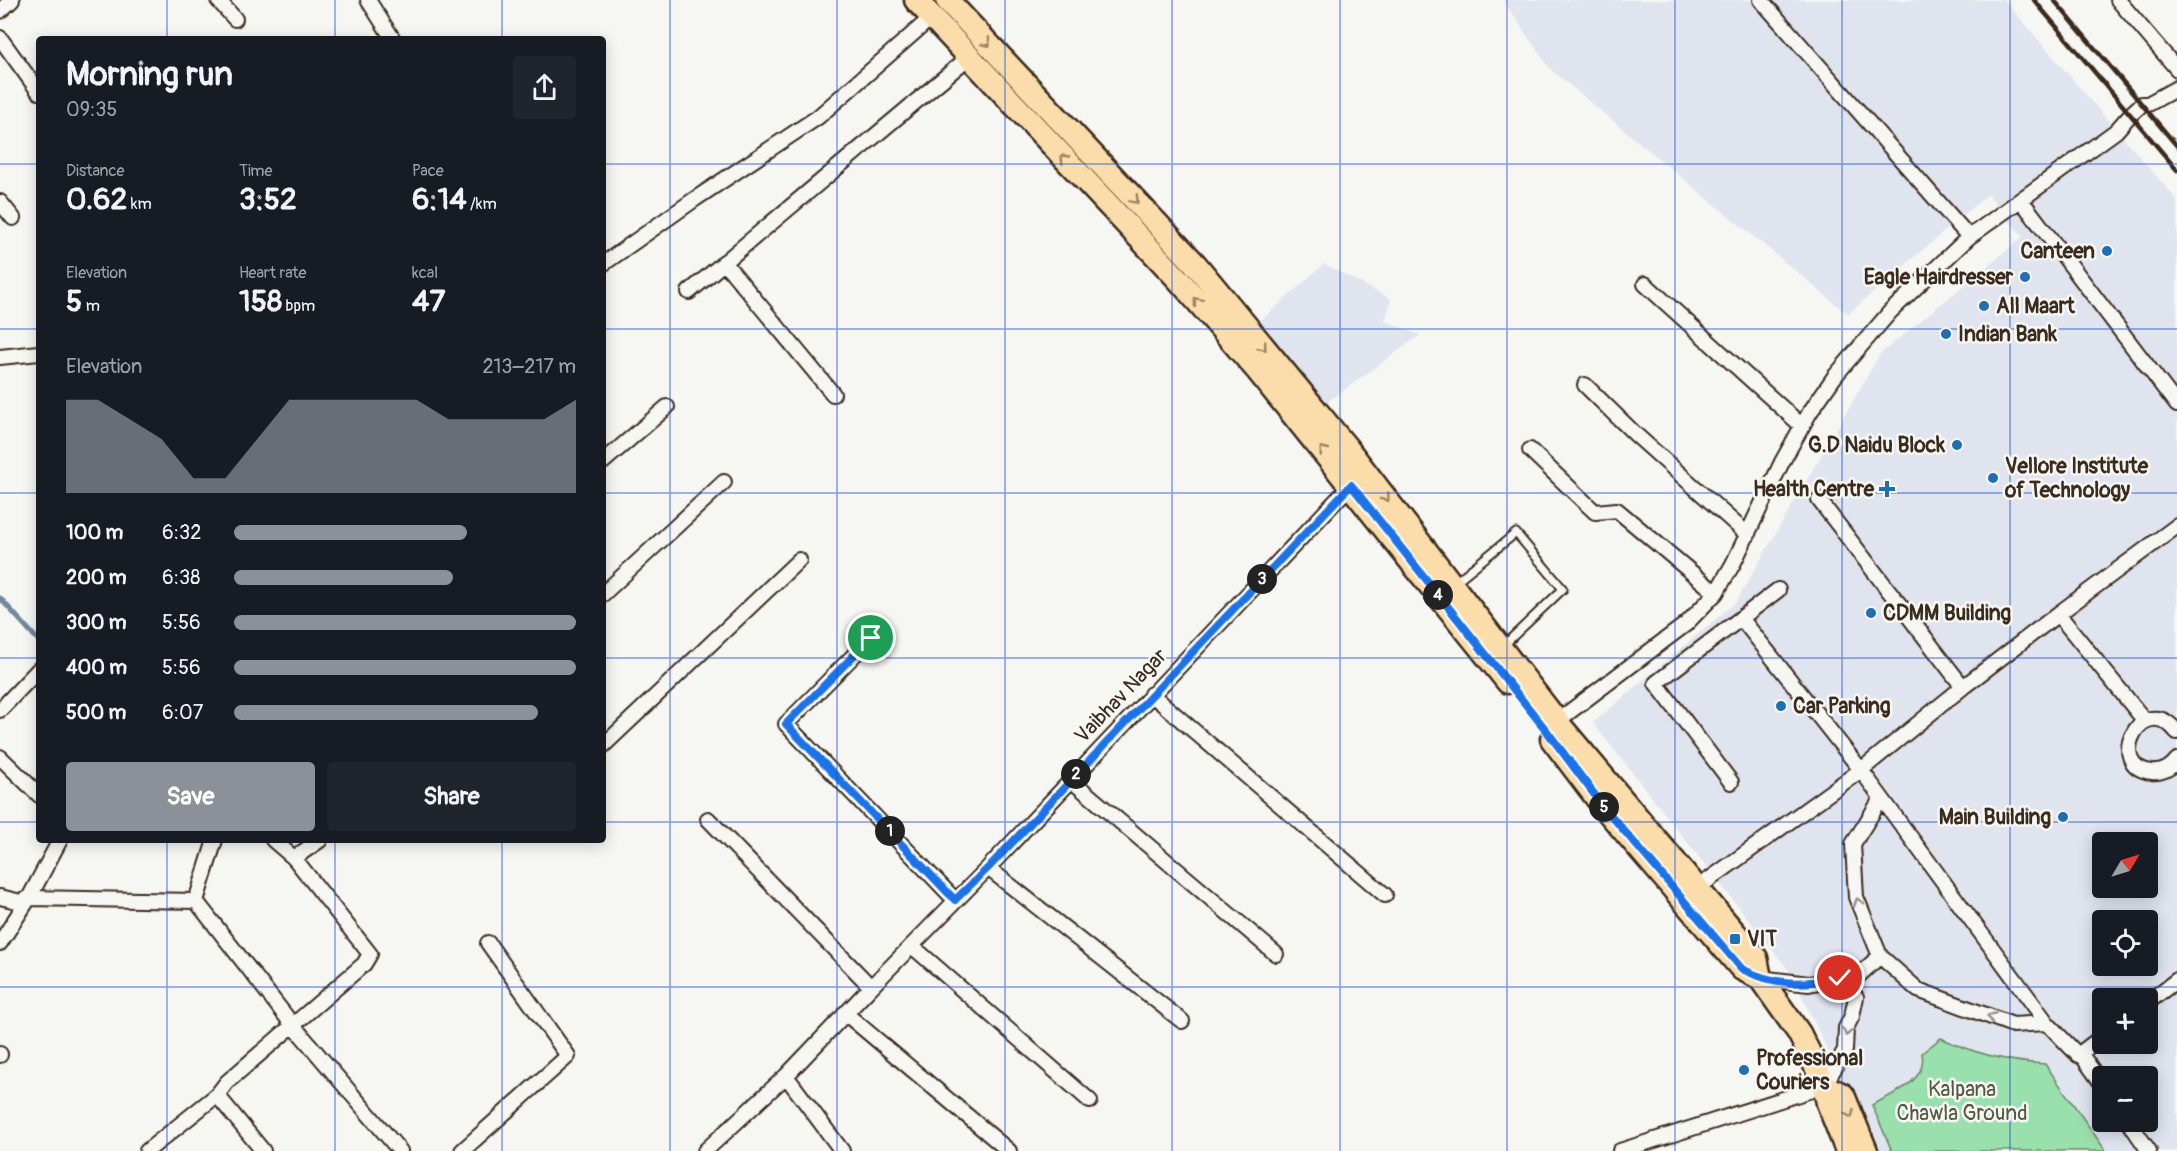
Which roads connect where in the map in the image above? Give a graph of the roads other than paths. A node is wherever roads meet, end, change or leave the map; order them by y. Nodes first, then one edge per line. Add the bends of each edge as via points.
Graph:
1 (12, 0) edge
2 (218, 0) edge
3 (368, 0) edge
4 (916, 0) edge
5 (947, 0) edge
6 (1761, 0) edge
7 (2118, 0) edge
8 (0, 11) edge
9 (932, 17) junction
10 (235, 18) dead end
11 (391, 36) edge
12 (0, 38) edge
13 (969, 57) junction
14 (2177, 69) edge
15 (2177, 87) edge
16 (36, 88) edge
17 (2021, 200) junction
18 (0, 202) edge
19 (13, 218) dead end
20 (1969, 237) junction
21 (606, 262) edge
22 (724, 262) junction
23 (1645, 284) dead end
24 (689, 292) dead end
25 (36, 352) edge
26 (0, 357) edge
27 (1585, 385) dead end
28 (832, 394) dead end
29 (2177, 405) edge
30 (667, 407) dead end
31 (1802, 426) junction
32 (1530, 450) dead end
33 (606, 459) edge
34 (724, 482) dead end
35 (1351, 485) junction
36 (1819, 500) dead end
37 (2177, 526) edge
38 (1748, 535) junction
39 (799, 560) dead end
40 (1452, 585) junction
41 (1778, 590) dead end
42 (606, 591) edge
43 (1716, 593) junction
44 (2058, 614) junction
45 (1741, 618) junction
46 (871, 638) dead end
47 (1501, 648) junction
48 (36, 672) edge
49 (1963, 687) junction
50 (1151, 694) junction
51 (0, 710) edge
52 (2145, 721) junction
53 (1551, 726) junction
54 (2177, 732) edge
55 (606, 743) edge
56 (0, 757) edge
57 (2176, 763) edge
58 (1861, 770) junction
59 (1071, 780) junction
60 (1731, 782) dead end
61 (36, 792) edge
62 (1881, 799) junction
63 (708, 819) dead end
64 (58, 843) edge
65 (214, 843) edge
66 (276, 843) edge
67 (316, 843) edge
68 (294, 858) junction
69 (988, 868) junction
70 (1696, 889) junction
71 (1385, 895) dead end
72 (0, 897) edge
73 (29, 898) junction
74 (955, 900) junction
75 (196, 901) junction
76 (0, 943) edge
77 (489, 943) dead end
78 (912, 946) junction
79 (1276, 954) dead end
80 (1880, 956) junction
81 (1760, 978) junction
82 (2177, 980) edge
83 (1847, 986) junction
84 (871, 987) junction
85 (2158, 994) edge
86 (845, 1013) junction
87 (1182, 1021) dead end
88 (2048, 1023) junction
89 (292, 1024) junction
90 (2092, 1044) edge
91 (2080, 1053) junction
92 (2092, 1070) edge
93 (786, 1076) junction
94 (1824, 1086) junction
95 (218, 1095) junction
96 (1090, 1101) dead end
97 (2135, 1132) edge
98 (147, 1151) edge
99 (263, 1151) edge
100 (400, 1151) edge
101 (462, 1151) edge
102 (705, 1151) edge
103 (842, 1151) edge
104 (1009, 1151) edge
105 (1620, 1151) edge
106 (1847, 1151) edge
107 (1866, 1151) edge
108 (2149, 1151) edge

1 - 8 street
2 - 10 street
3 - 11 street
4 - 9 main road
5 -> 40 main road via 1196,265 1347,448
6 - 20 street
7 - 14 street
9 - 13 main road
9 - 21 street via 818,117
12 - 16 street
13 - 22 street
35 -> 13 main road via 1179,280
15 - 17 street via 2142,104 2116,131
17 - 20 street
17 - 29 street
18 - 19 street
20 - 31 street via 1890,312 1835,376
22 - 24 street
22 - 28 street
23 - 31 street
25 - 26 street
27 - 38 street
30 - 33 street
31 - 38 street
32 - 43 street via 1595,512 1617,510
34 - 42 street
35 - 50 street, Vaibhav Nagar
35 - 53 main road
36 - 49 street
37 - 44 street
38 - 43 street
39 - 55 street
40 - 47 main road
40 - 47 lane via 1516,533 1563,589
41 - 45 street
43 - 53 street via 1686,624
44 - 49 street
44 - 52 street
45 - 58 street
45 - 60 street via 1656,683
46 - 74 street via 786,724
47 - 53 main road
48 - 51 street
49 - 58 street
50 - 59 street, Vaibhav Nagar
50 - 71 street
52 - 54 street via 2169,723
52 - 57 street via 2129,740 2136,764 2144,770 2160,772
53 - 70 main road
53 - 81 main road via 1603,806 1742,969
56 - 61 street
58 - 62 street
58 - 70 street
59 - 69 street, Vaibhav Nagar
59 - 79 street
80 -> 62 street via 1856,897 1853,844
62 - 88 street
63 - 84 street
64 - 73 street
65 - 75 street
66 - 68 street
67 - 68 street
68 - 89 street via 370,954 364,964
69 - 74 street, Vaibhav Nagar
69 - 87 street
70 - 81 main road via 1756,958
72 - 73 street via 21,902
73 - 75 street
73 - 76 street
74 - 78 street, Vaibhav Nagar
75 - 89 street
77 - 101 street via 568,1056
78 - 84 street, Vaibhav Nagar
78 - 96 street
80 - 83 street
88 -> 80 street via 2013,1025 1918,990
81 - 83 street via 1809,984 1840,978
81 - 94 main road via 1798,1033
82 - 85 street
83 -> 94 street via 1856,997 1846,1028 1845,1050
84 - 86 street, Vaibhav Nagar
86 - 93 street, Vaibhav Nagar
86 - 104 street
88 - 91 street
89 - 95 street via 227,1082
89 - 100 street
90 - 91 street
91 - 92 street
93 - 102 street, Vaibhav Nagar
93 - 103 street
94 - 105 street
94 - 106 main road
94 -> 107 main road via 1843,1095
95 - 98 street
95 - 99 street
97 - 108 street

